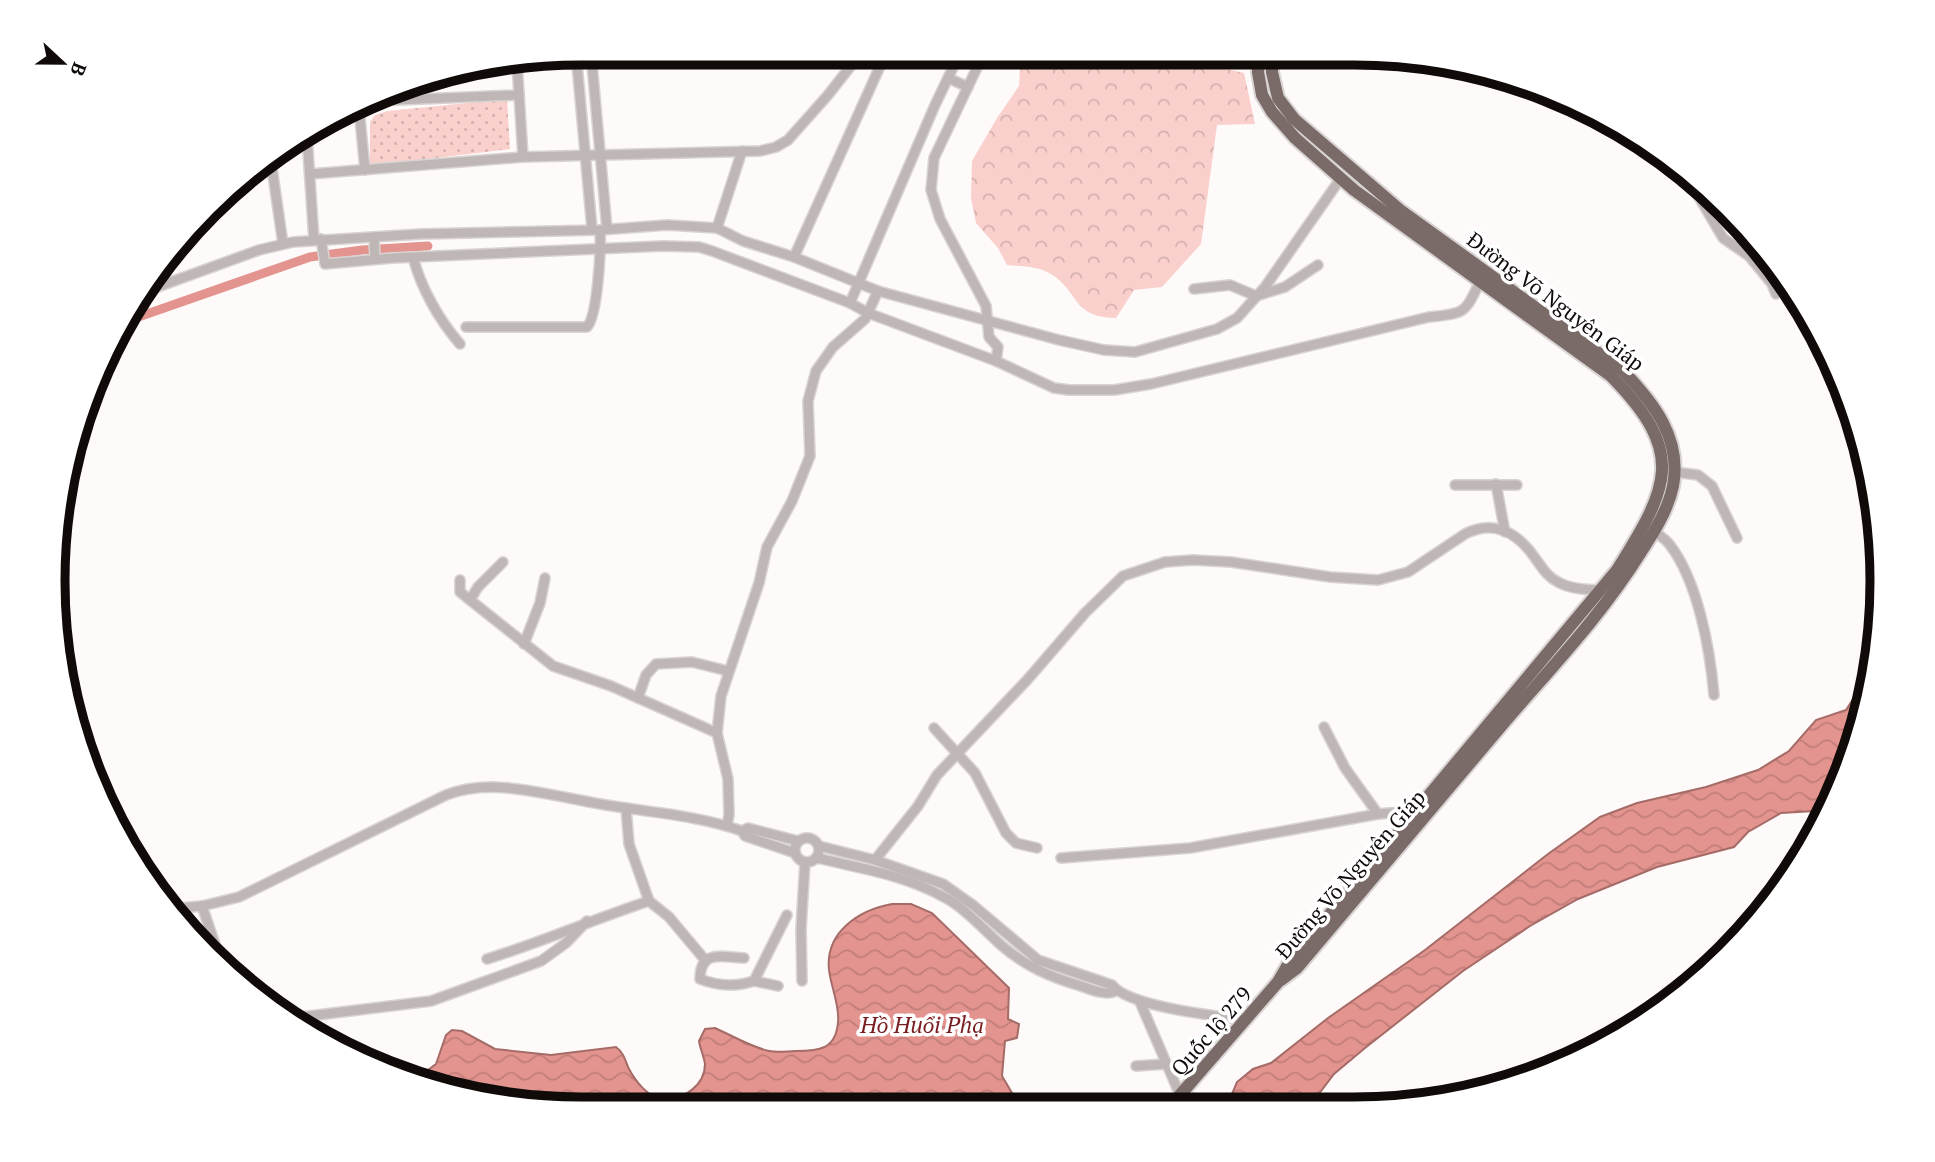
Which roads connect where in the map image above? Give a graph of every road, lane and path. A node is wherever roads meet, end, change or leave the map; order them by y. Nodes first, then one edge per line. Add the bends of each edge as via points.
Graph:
1 (577, 65) edge
2 (592, 65) edge
3 (852, 65) edge
4 (881, 65) edge
5 (956, 65) edge
6 (978, 65) edge
7 (1259, 65) edge
8 (1272, 65) edge
9 (517, 69) edge
10 (952, 79) junction
11 (967, 86) junction
12 (519, 95) junction
13 (393, 100) edge
14 (360, 115) edge
15 (308, 144) edge
16 (743, 151) junction
17 (585, 155) junction
18 (599, 155) junction
19 (523, 157) junction
20 (272, 168) dead end
21 (365, 170) junction
22 (310, 174) junction
23 (1341, 178) junction
24 (1700, 199) edge
25 (717, 228) junction
26 (600, 229) junction
27 (374, 237) junction
28 (318, 239) junction
29 (283, 244) junction
30 (601, 248) junction
31 (375, 254) junction
32 (413, 257) junction
33 (794, 257) junction
34 (1318, 265) dead end
35 (1483, 276) junction
36 (859, 282) junction
37 (157, 287) edge
38 (1194, 289) dead end
39 (878, 291) junction
40 (1776, 294) dead end
41 (1256, 296) junction
42 (850, 303) junction
43 (867, 313) junction
44 (989, 320) junction
45 (466, 327) dead end
46 (460, 344) dead end
47 (996, 361) junction
48 (1674, 471) junction
49 (1496, 484) junction
50 (1455, 485) dead end
51 (1517, 485) dead end
52 (1649, 528) junction
53 (1505, 531) junction
54 (1737, 538) dead end
55 (503, 562) dead end
56 (545, 578) dead end
57 (460, 580) dead end
58 (1607, 592) junction
59 (470, 600) junction
60 (524, 644) junction
61 (728, 671) junction
62 (1714, 695) dead end
63 (638, 698) junction
64 (1324, 727) dead end
65 (934, 728) dead end
66 (717, 733) junction
67 (959, 754) junction
68 (626, 808) junction
69 (1378, 814) junction
70 (1412, 821) junction
71 (727, 825) junction
72 (742, 831) junction
73 (798, 841) junction
74 (819, 846) junction
75 (1037, 848) dead end
76 (795, 853) junction
77 (817, 858) junction
78 (1061, 858) dead end
79 (875, 860) junction
80 (805, 862) junction
81 (649, 901) junction
82 (202, 906) junction
83 (182, 908) edge
84 (787, 915) dead end
85 (587, 921) junction
86 (215, 945) edge
87 (744, 958) dead end
88 (487, 959) dead end
89 (705, 960) junction
90 (754, 981) junction
91 (802, 981) dead end
92 (1278, 982) joint
93 (778, 986) dead end
94 (1116, 991) junction
95 (1140, 1002) junction
96 (305, 1017) edge
97 (1247, 1020) junction
98 (1166, 1063) junction
99 (1136, 1066) dead end
100 (1179, 1097) edge
101 (1185, 1097) edge

1 - 17 street
2 - 18 street
3 - 16 street via 788,140 776,147
4 - 33 street
5 - 10 street
6 - 11 street
7 - 23 highway, Đường Võ Nguyên Giáp via 1262,95 1272,111
8 - 35 highway, Đường Võ Nguyên Giáp via 1278,98 1294,119
9 - 12 street
10 - 11 street
10 - 36 street
11 - 44 street via 934,159 931,190 940,219
12 - 13 street
12 - 19 street
14 - 21 street
15 - 22 street
16 - 18 street
16 - 25 street
17 - 18 street
17 - 19 street
17 - 26 street
18 - 26 street
19 - 21 street
20 - 29 street
21 - 22 street
22 - 28 street
23 - 35 highway, Đường Võ Nguyên Giáp
23 - 41 street
24 - 40 street via 1723,237 1749,256
25 - 26 street
25 - 33 street
26 - 27 street
26 - 30 street
27 - 28 street
27 - 31 street
28 - 29 street
28 - 31 street via 324,258
29 - 37 street
30 - 32 street
30 - 42 street via 699,247
30 - 45 street via 593,316 587,327
31 - 32 street
32 - 46 street via 424,288
33 - 36 street
34 - 41 street via 1285,287
35 - 47 street via 1465,310 1458,314 1429,317 1151,384 1114,390 1054,388
35 - 48 highway, Đường Võ Nguyên Giáp via 1622,370 1642,390 1665,424
35 - 52 highway, Đường Võ Nguyên Giáp via 1611,376 1643,412 1654,429 1663,471
36 - 39 street
36 - 42 street
38 - 41 street via 1230,285
39 - 43 street
39 - 44 street
41 - 44 street via 1237,318 1217,329 1135,352 1104,350
42 - 43 street
43 - 47 street
43 - 61 street via 816,371 808,401 810,456 767,547
44 - 47 street via 989,337 998,347
48 - 52 highway, Đường Võ Nguyên Giáp via 1668,504
48 - 54 street via 1698,475 1712,486
49 - 50 street
49 - 51 street
49 - 53 street
52 - 58 highway, Đường Võ Nguyên Giáp via 1617,570
52 - 62 street via 1669,542 1687,573 1710,656
53 - 58 street via 1524,544 1560,584
53 - 67 street via 1492,527 1472,530 1408,572 1378,580 1193,560 1165,562 1130,573 1086,613
55 - 59 street
56 - 60 street
57 - 59 street via 460,592
58 - 70 highway, Đường Võ Nguyên Giáp
59 - 60 street
60 - 63 street via 553,666
61 - 63 street via 692,662 656,664 646,675
61 - 66 street via 720,696
63 - 66 street
64 - 69 street via 1345,768
65 - 67 street
66 - 71 street via 729,779
67 - 75 street via 975,773 1006,833 1016,843
67 - 79 street via 937,775
68 - 71 street
68 - 81 street via 629,844
68 - 82 street via 497,787 460,790 259,889
69 - 70 street
69 - 78 street via 1190,848
70 - 92 highway, Đường Võ Nguyên Giáp via 1289,963
71 - 72 street
72 - 73 street via 748,828
72 - 76 street
73 - 74 street via 810,837
73 - 76 street
74 - 77 street
74 - 79 street
76 - 80 street
77 - 80 street
77 - 94 street via 921,886 957,905 1030,967 1088,988 1110,994
79 - 94 street via 943,884 1038,960 1112,985
80 - 91 street
81 - 85 street
81 - 89 street
82 - 83 street
82 - 86 street
84 - 90 street
85 - 88 street
85 - 96 street via 541,961 431,1001
87 - 89 street via 713,956
89 - 90 street via 700,979 743,985
90 - 93 street
92 - 97 highway, Quốc lộ 279
94 - 95 street
95 - 97 street
95 - 98 street
97 - 101 highway, Quốc lộ 279
98 - 99 street
98 - 100 street

